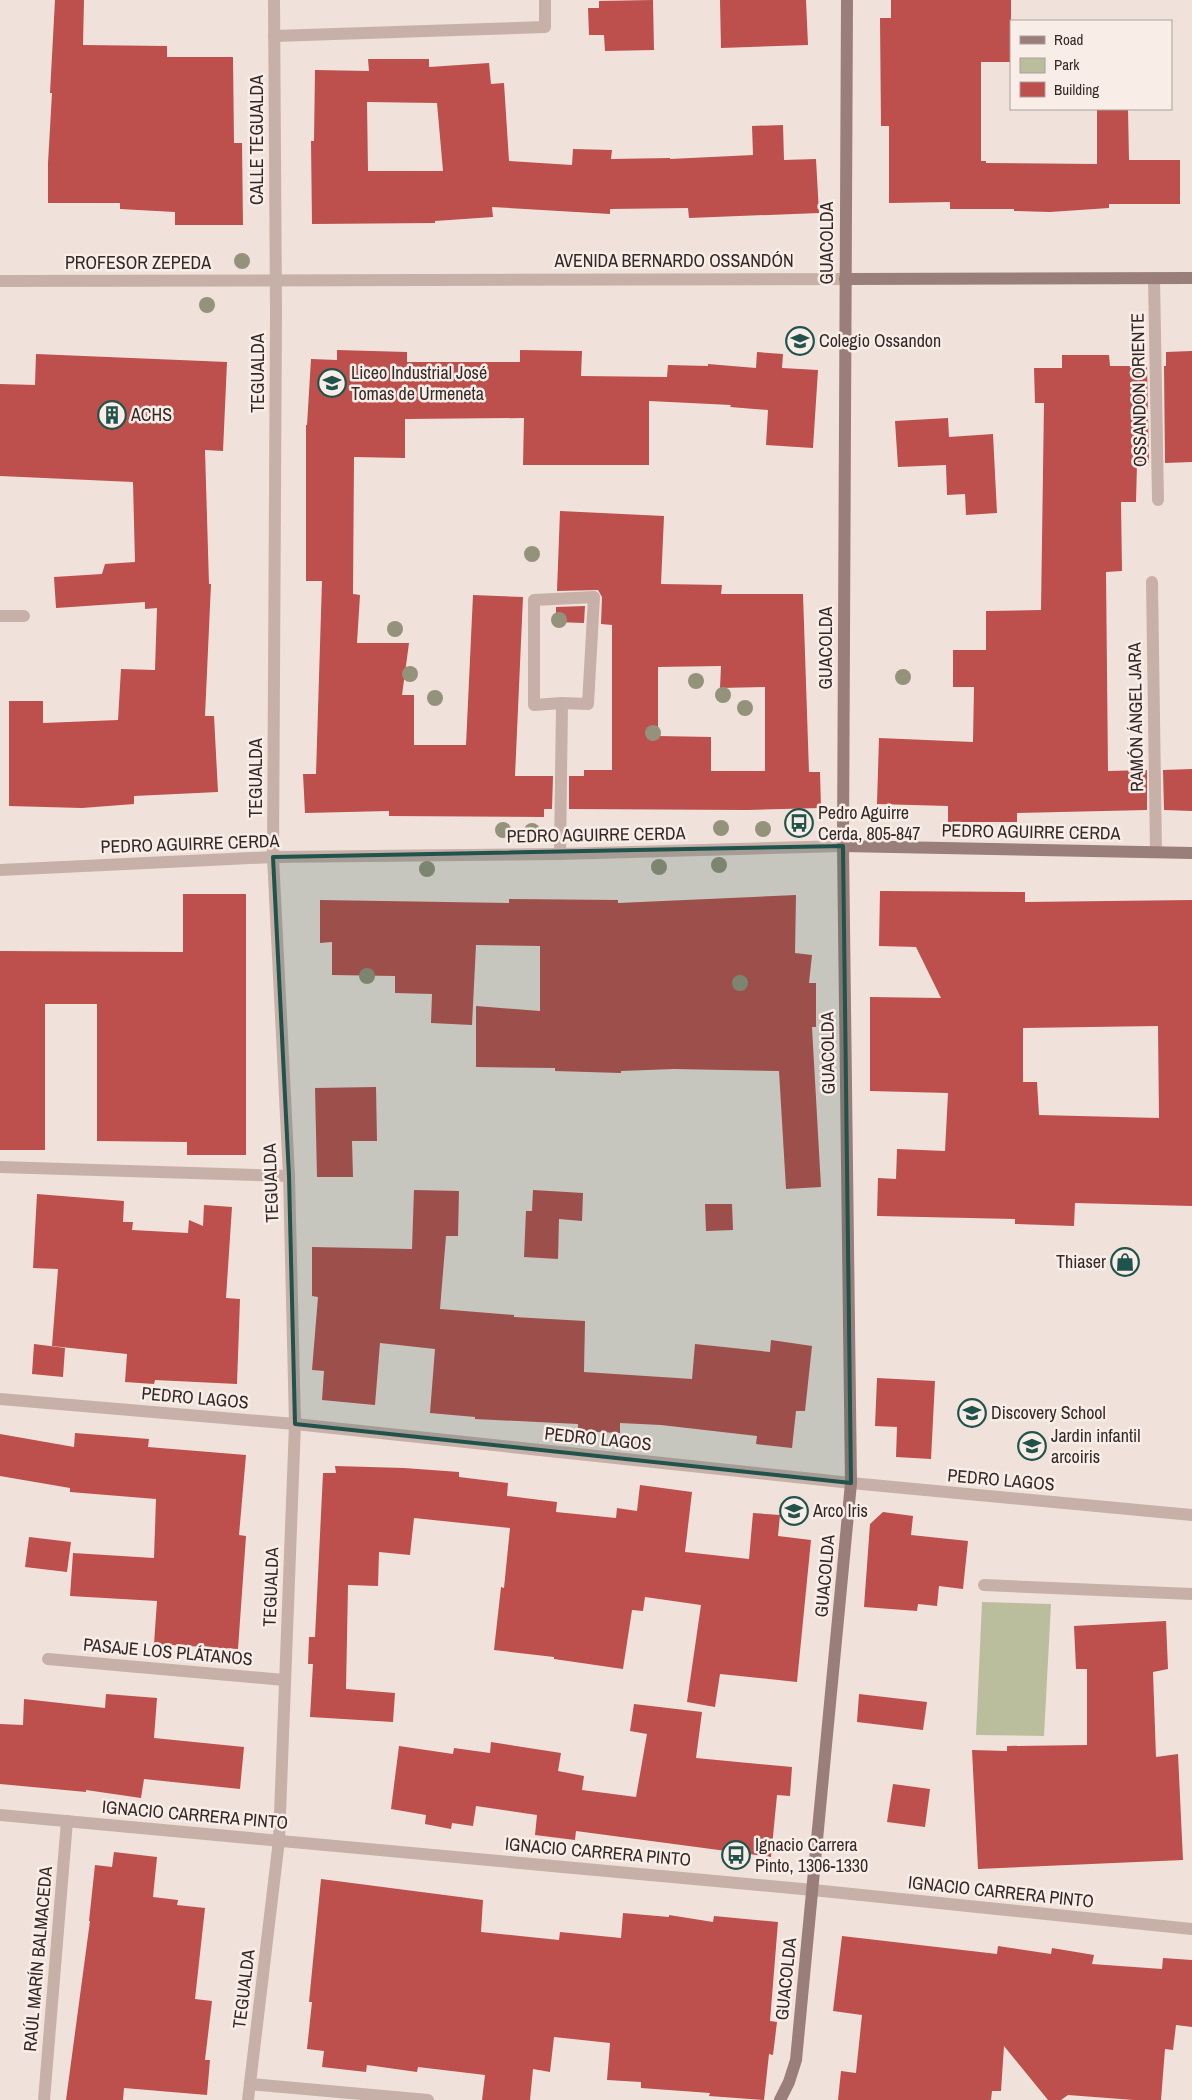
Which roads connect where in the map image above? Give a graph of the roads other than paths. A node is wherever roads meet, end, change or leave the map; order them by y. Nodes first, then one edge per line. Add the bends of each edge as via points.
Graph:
1 (274, 0) edge
2 (545, 0) edge
3 (847, 0) edge
4 (274, 36) junction
5 (1154, 278) junction
6 (1192, 278) edge
7 (845, 279) junction
8 (0, 280) edge
9 (276, 280) junction
10 (1158, 500) dead end
11 (1152, 582) dead end
12 (0, 616) edge
13 (24, 616) dead end
14 (562, 703) junction
15 (843, 846) junction
16 (1156, 852) junction
17 (1192, 853) edge
18 (560, 854) junction
19 (273, 857) junction
20 (0, 870) edge
21 (0, 1167) edge
22 (289, 1176) junction
23 (0, 1399) edge
24 (294, 1424) junction
25 (851, 1483) junction
26 (1192, 1516) edge
27 (984, 1584) dead end
28 (1192, 1594) edge
29 (48, 1658) dead end
30 (284, 1680) junction
31 (0, 1815) edge
32 (67, 1821) junction
33 (278, 1840) junction
34 (813, 1890) junction
35 (1192, 1929) edge
36 (250, 2084) junction
37 (44, 2100) edge
38 (248, 2100) edge
39 (428, 2100) edge
40 (780, 2100) edge

1 - 4 street, CALLE TEGUALDA
2 - 4 street via 545,27
3 - 7 main road, GUACOLDA
4 - 9 street, CALLE TEGUALDA
5 - 6 main road, AVENIDA BERNARDO OSSANDÓN
5 - 7 main road, AVENIDA BERNARDO OSSANDÓN
5 - 10 street, OSSANDON ORIENTE
7 - 9 street, AVENIDA BERNARDO OSSANDÓN
7 - 15 main road, GUACOLDA
8 - 9 street, PROFESOR ZEPEDA
9 - 19 street, TEGUALDA
11 - 16 street, RAMÓN ÁNGEL JARA
12 - 13 street
14 - 14 street via 588,704 594,598 534,600 534,705
14 - 18 street
15 - 16 main road, PEDRO AGUIRRE CERDA
15 - 18 street, PEDRO AGUIRRE CERDA
15 - 25 main road, GUACOLDA
16 - 17 main road, PEDRO AGUIRRE CERDA
18 - 19 street, PEDRO AGUIRRE CERDA
19 - 20 street, PEDRO AGUIRRE CERDA
19 - 22 street, TEGUALDA
21 - 22 street
22 - 24 street, TEGUALDA
23 - 24 street, PEDRO LAGOS
24 - 25 street, PEDRO LAGOS
24 - 30 street, TEGUALDA
25 - 26 street, PEDRO LAGOS
25 - 34 main road, GUACOLDA
27 - 28 street
29 - 30 street, PASAJE LOS PLÁTANOS
30 - 33 street, TEGUALDA
31 - 32 street, IGNACIO CARRERA PINTO
32 - 33 street, IGNACIO CARRERA PINTO
32 - 37 street, RAÚL MARÍN BALMACEDA
33 - 34 street, IGNACIO CARRERA PINTO
33 - 36 street, TEGUALDA
34 - 35 street, IGNACIO CARRERA PINTO
34 - 40 main road, GUACOLDA via 796,2060
36 - 38 street, TEGUALDA
36 - 39 street

